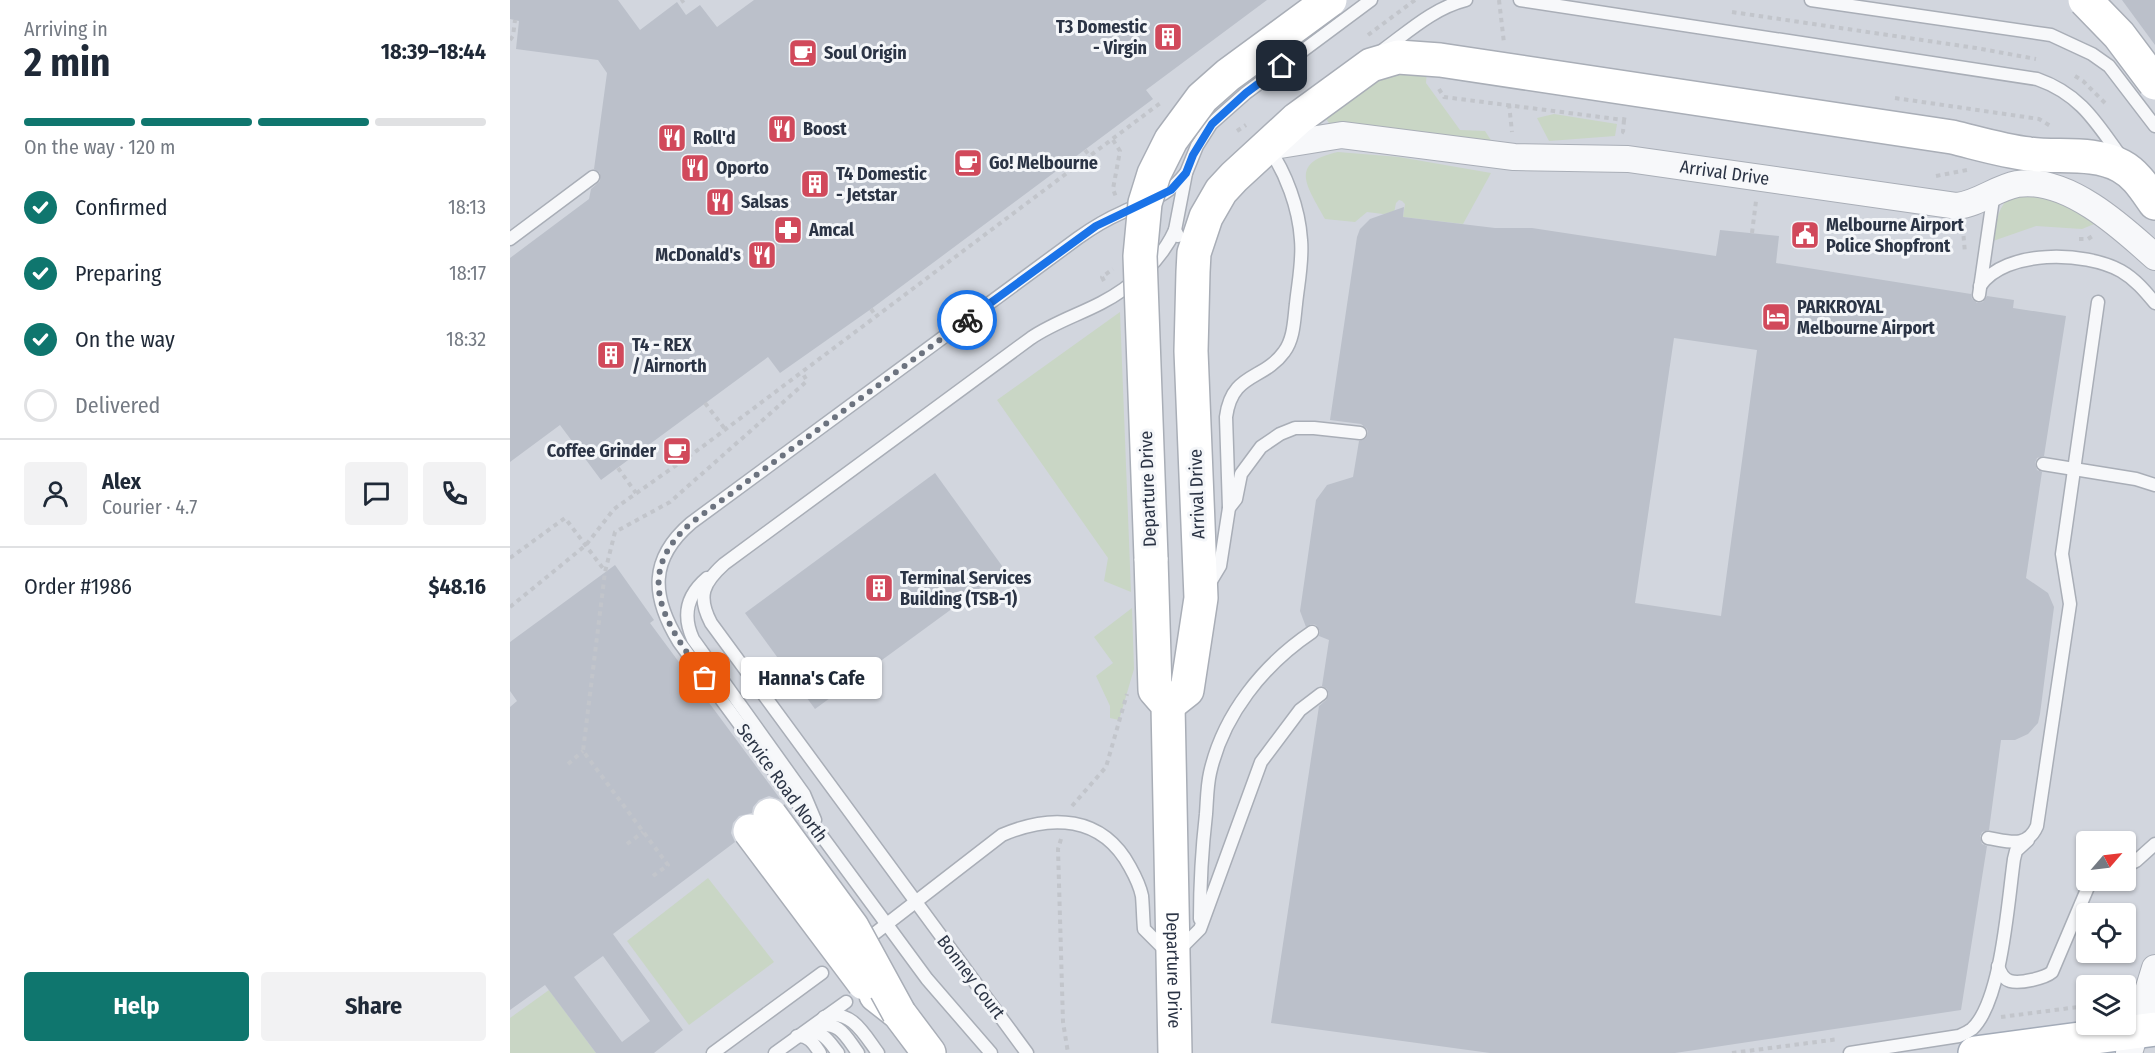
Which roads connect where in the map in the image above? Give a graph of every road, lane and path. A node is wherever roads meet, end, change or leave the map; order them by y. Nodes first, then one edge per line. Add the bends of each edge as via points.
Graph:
1 (1330, 0) edge
2 (1371, 0) edge
3 (1466, 0) edge
4 (1520, 0) edge
5 (1811, 0) edge
6 (2085, 0) edge
7 (515, 20) dead end
8 (510, 40) edge
9 (1371, 65) junction
10 (2155, 83) edge
11 (1624, 120) dead end
12 (2155, 126) edge
13 (1635, 134) dead end
14 (1113, 140) dead end
15 (1268, 147) junction
16 (1085, 150) dead end
17 (1090, 156) junction
18 (1977, 168) dead end
19 (1186, 173) junction
20 (2133, 174) junction
21 (1928, 175) dead end
22 (593, 177) dead end
23 (1994, 192) junction
24 (1757, 198) dead end
25 (2155, 203) edge
26 (2113, 222) junction
27 (812, 223) dead end
28 (1176, 230) junction
29 (1752, 233) dead end
30 (510, 239) edge
31 (2069, 240) dead end
32 (777, 248) dead end
33 (1985, 252) junction
34 (1966, 256) dead end
35 (2155, 256) edge
36 (1193, 272) junction
37 (2098, 302) dead end
38 (2155, 303) edge
39 (871, 309) dead end
40 (876, 316) junction
41 (705, 403) dead end
42 (725, 429) junction
43 (1360, 434) dead end
44 (2043, 464) dead end
45 (618, 468) dead end
46 (2074, 469) junction
47 (2155, 475) edge
48 (2136, 479) junction
49 (2155, 485) edge
50 (636, 493) junction
51 (1229, 508) junction
52 (586, 545) junction
53 (510, 558) edge
54 (724, 564) junction
55 (605, 572) dead end
56 (1201, 598) junction
57 (510, 607) edge
58 (1312, 632) dead end
59 (1128, 689) dead end
60 (1321, 694) dead end
61 (1168, 705) junction
62 (584, 752) dead end
63 (568, 764) dead end
64 (1067, 822) junction
65 (760, 823) dead end
66 (644, 832) dead end
67 (1988, 838) dead end
68 (823, 839) junction
69 (2029, 839) junction
70 (627, 844) dead end
71 (2155, 844) edge
72 (2136, 861) edge
73 (2086, 891) edge
74 (915, 902) junction
75 (886, 925) junction
76 (1200, 929) junction
77 (874, 934) dead end
78 (1172, 957) junction
79 (1998, 966) junction
80 (2155, 968) edge
81 (822, 973) dead end
82 (846, 1002) dead end
83 (820, 1019) junction
84 (808, 1028) junction
85 (797, 1036) junction
86 (2140, 1038) edge
87 (783, 1049) edge
88 (713, 1053) edge
89 (775, 1053) edge
90 (820, 1053) edge
91 (838, 1053) edge
92 (858, 1053) edge
93 (878, 1053) edge
94 (929, 1053) edge
95 (991, 1053) edge
96 (1027, 1053) edge
97 (1068, 1053) edge
98 (1175, 1053) edge
99 (1850, 1053) edge
100 (1975, 1053) edge

1 - 61 street, Departure Drive, bridge via 1202,98 1175,134 1154,174 1145,203 1140,256 1155,690
2 - 19 lane via 1224,111 1205,132
3 - 9 lane, Arrival Drive via 1433,13 1376,55
4 - 20 lane, Arrival Drive via 2037,79 2077,101
5 - 12 lane via 2051,35 2109,66
6 - 10 street, bridge
7 - 8 path
9 - 15 street, Arrival Drive via 1297,119
9 - 20 street, Arrival Drive via 1398,57 1440,60 1952,137 2011,151 2106,159
11 - 13 path via 1623,132
14 - 17 path
15 - 23 street, Arrival Drive via 1342,135 1514,157 1629,159 1953,206 1969,204
15 - 36 street, Arrival Drive via 1234,177 1211,207 1198,240
15 - 51 lane via 1281,166 1302,250 1287,348 1231,394 1226,437
16 - 17 path
17 - 40 path
18 - 21 path via 1940,177
19 - 28 lane
19 - 68 lane, Service Road North via 1163,195 1122,212 1078,238 700,516 670,543 662,564 659,590 670,628
20 - 25 street, Arrival Drive
22 - 30 lane
23 - 26 street, Arrival Drive via 2017,184 2051,186
23 - 33 lane
24 - 29 path
26 - 31 path via 2088,239
26 - 35 street, Arrival Drive
27 - 32 path
28 - 36 lane, Arrival Drive
28 - 54 lane, Service Road North via 1156,261 1122,289 1031,338
33 - 34 path
33 - 38 lane via 1979,291 1985,279 1998,268 2037,258 2068,257 2103,263 2121,271 2135,280
36 - 56 street, Arrival Drive via 1191,351
37 - 46 lane
39 - 40 path
40 - 42 path
41 - 42 path
42 - 50 path
43 - 51 lane via 1295,428 1280,434 1261,447 1243,469 1236,499
44 - 46 lane
45 - 50 path
46 - 48 lane
46 - 69 lane via 2062,554 2070,604 2037,826
47 - 48 lane
48 - 49 lane
50 - 52 path via 614,509
51 - 56 lane via 1220,566
52 - 53 path via 564,518
52 - 55 path
52 - 57 path
54 - 68 lane via 689,599 688,629 804,794
54 - 74 lane, Service Road North via 704,589 704,604 711,623
56 - 61 street, Arrival Drive via 1187,690
58 - 76 lane via 1277,657 1262,674 1222,737 1210,774 1200,871
59 - 64 path via 1106,767 1073,804
60 - 76 lane via 1300,710 1261,762
61 - 78 street, Departure Drive
62 - 63 path
64 - 74 lane via 1026,826 1002,835
64 - 78 lane via 1102,834 1123,855 1142,894 1144,929
64 - 97 path via 1058,849 1063,1022
65 - 94 street, bridge via 869,990 899,1013
66 - 70 path
67 - 69 lane via 2014,842
68 - 75 lane, Service Road North
69 - 79 lane via 2013,859
71 - 72 lane
73 - 79 lane via 2052,972 2040,978 2007,981
74 - 75 lane
74 - 96 lane, Bonney Court
75 - 77 lane
75 - 95 lane, Service Road North
76 - 78 lane
78 - 98 street, Departure Drive
79 - 99 lane via 1988,1000 1970,1031
80 - 86 street
81 - 88 lane
82 - 83 lane
83 - 84 lane
83 - 93 lane via 845,1016
84 - 85 lane
84 - 92 lane via 834,1026
85 - 87 lane
85 - 90 lane via 809,1039
85 - 91 lane via 809,1032 822,1034
86 - 100 street
87 - 89 lane

